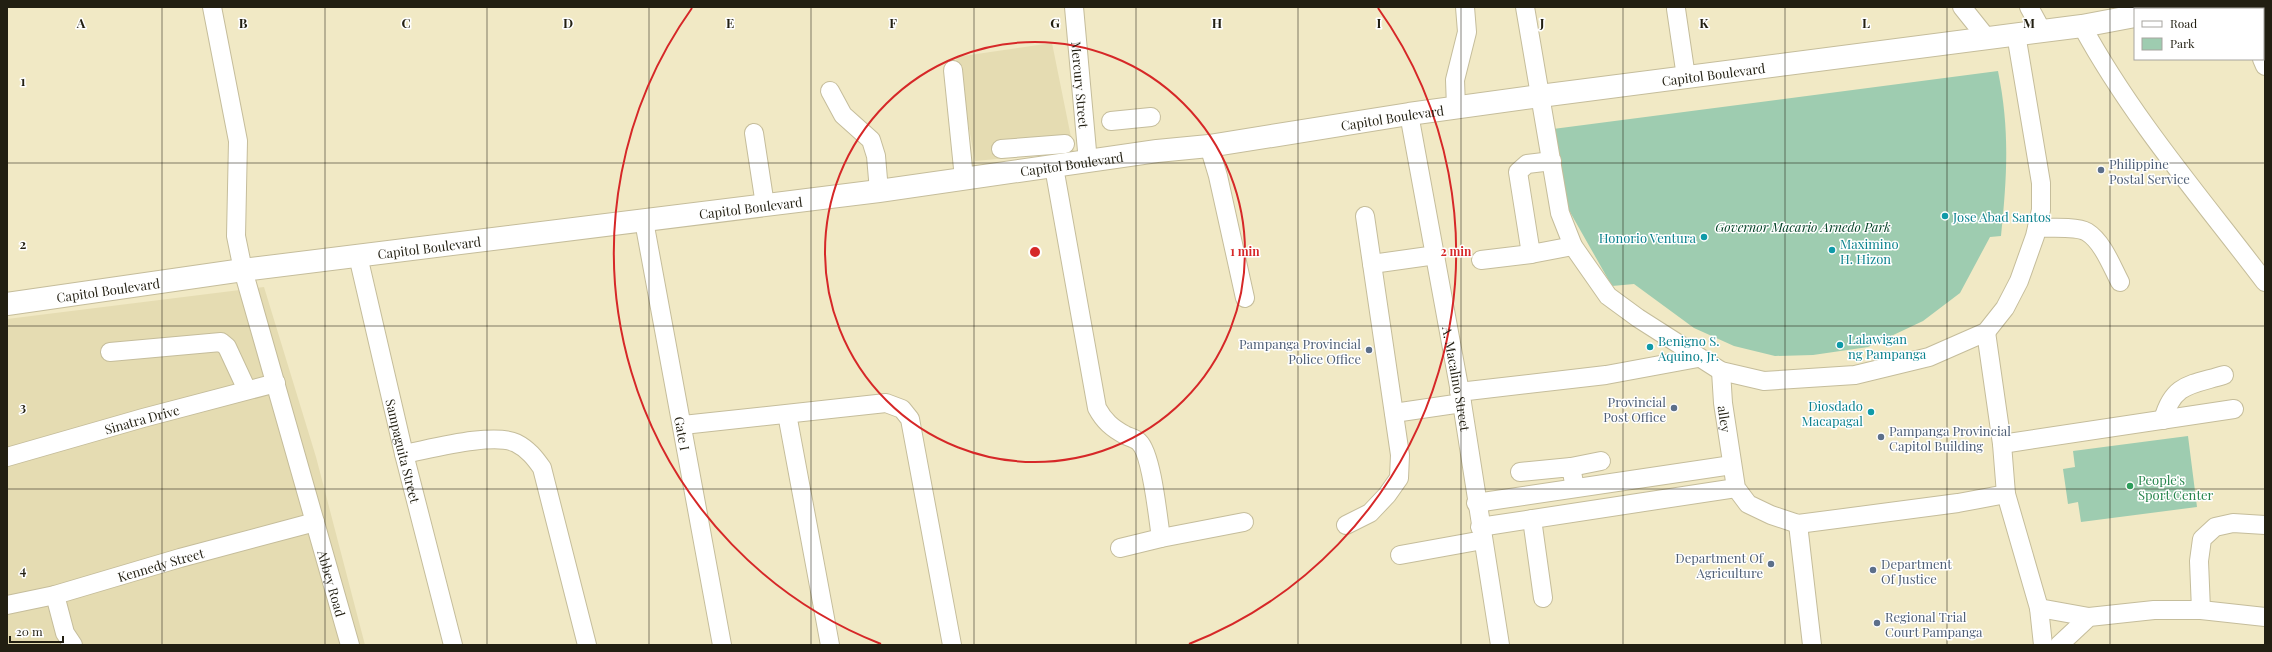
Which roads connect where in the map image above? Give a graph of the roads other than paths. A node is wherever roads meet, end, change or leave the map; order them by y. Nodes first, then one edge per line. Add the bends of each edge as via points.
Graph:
1 (212, 7) edge
2 (1074, 7) edge
3 (1465, 7) edge
4 (1525, 7) edge
5 (1962, 7) edge
6 (2028, 7) edge
7 (1676, 9) dead end
8 (2134, 16) edge
9 (2082, 26) junction
10 (2042, 31) junction
11 (2016, 34) junction
12 (1986, 37) junction
13 (953, 70) dead end
14 (1686, 77) junction
15 (830, 92) dead end
16 (1540, 96) junction
17 (1456, 108) junction
18 (1409, 114) junction
19 (1152, 117) dead end
20 (1111, 121) dead end
21 (754, 133) dead end
22 (1065, 144) dead end
23 (1209, 146) junction
24 (1001, 149) dead end
25 (1552, 161) junction
26 (1088, 162) junction
27 (1054, 167) junction
28 (964, 178) junction
29 (879, 191) junction
30 (765, 205) junction
31 (1365, 216) dead end
32 (644, 221) junction
33 (2037, 228) junction
34 (1573, 246) junction
35 (1531, 254) junction
36 (1436, 255) junction
37 (358, 256) junction
38 (1481, 260) dead end
39 (1372, 264) junction
40 (243, 270) junction
41 (2120, 282) dead end
42 (2265, 282) edge
43 (1244, 298) dead end
44 (7, 304) edge
45 (1986, 332) junction
46 (110, 352) dead end
47 (1698, 358) junction
48 (1721, 371) junction
49 (2224, 375) dead end
50 (276, 382) junction
51 (247, 390) junction
52 (1461, 398) junction
53 (2234, 409) dead end
54 (1394, 413) junction
55 (787, 414) junction
56 (2163, 420) junction
57 (683, 425) junction
58 (2002, 444) junction
59 (404, 454) junction
60 (7, 457) edge
61 (1601, 461) dead end
62 (1732, 465) junction
63 (1572, 467) junction
64 (1520, 472) dead end
65 (1575, 488) junction
66 (1736, 488) junction
67 (2006, 494) junction
68 (1476, 503) junction
69 (1532, 519) junction
70 (315, 522) junction
71 (1244, 522) dead end
72 (1798, 524) junction
73 (1346, 525) dead end
74 (2265, 525) edge
75 (1482, 534) junction
76 (1161, 538) junction
77 (1120, 548) dead end
78 (1400, 555) dead end
79 (55, 595) junction
80 (1543, 598) dead end
81 (7, 605) edge
82 (2039, 608) junction
83 (2201, 610) junction
84 (2089, 617) junction
85 (2265, 617) edge
86 (73, 645) edge
87 (350, 645) edge
88 (453, 645) edge
89 (587, 645) edge
90 (722, 645) edge
91 (830, 645) edge
92 (952, 645) edge
93 (1500, 645) edge
94 (1812, 645) edge
95 (2043, 645) edge
96 (2059, 645) edge

1 - 40 street, Abbey Road via 238,141 236,236
2 - 26 street, Mercury Street
3 - 17 street via 1466,32 1455,80
4 - 16 street
5 - 12 street
6 - 10 street
7 - 14 street
8 - 9 main road, Capitol Boulevard
9 - 10 main road, Capitol Boulevard
9 - 42 street via 2142,120
10 - 11 main road, Capitol Boulevard
11 - 12 main road, Capitol Boulevard
11 - 33 street via 2041,183 2041,210
12 - 14 main road, Capitol Boulevard
13 - 28 street
14 - 16 main road, Capitol Boulevard
15 - 29 street via 843,115 871,140 876,156
16 - 17 main road, Capitol Boulevard
16 - 25 street
17 - 18 main road, Capitol Boulevard
18 - 23 main road, Capitol Boulevard
18 - 36 street, A. Macalino Street
19 - 20 street
21 - 30 street
22 - 24 street
23 - 26 main road, Capitol Boulevard
23 - 43 street via 1218,176
25 - 34 street via 1560,213
25 - 35 street via 1526,164 1518,172
26 - 27 main road, Capitol Boulevard
27 - 28 main road, Capitol Boulevard
27 - 76 street via 1097,408 1104,422 1139,442 1146,452
28 - 29 main road, Capitol Boulevard
29 - 30 main road, Capitol Boulevard
30 - 32 main road, Capitol Boulevard
31 - 39 street
32 - 37 main road, Capitol Boulevard
32 - 57 street, Gate I
33 - 41 street via 2087,232 2099,244
33 - 45 street via 2020,281
34 - 35 street
34 - 47 street via 1608,296
35 - 38 street
36 - 39 street
36 - 52 street, A. Macalino Street
37 - 40 main road, Capitol Boulevard
37 - 59 street, Sampaguita Street
39 - 54 street
40 - 44 main road, Capitol Boulevard
40 - 50 street, Abbey Road
45 - 48 street via 1929,358 1855,375 1764,381
45 - 58 street
46 - 51 street via 221,342 227,347
47 - 48 street
47 - 52 street
48 - 62 street, alley
49 - 56 street via 2182,388 2171,397
50 - 51 street, Sinatra Drive
50 - 70 street, Abbey Road
51 - 60 street, Sinatra Drive
52 - 54 street
52 - 68 street, A. Macalino Street
53 - 56 street
54 - 73 street via 1400,455 1399,478 1370,513
55 - 57 street
55 - 91 street
55 - 92 street via 886,404 902,409 910,419
56 - 58 street
57 - 90 street, Gate I
58 - 67 street
59 - 88 street, Sampaguita Street
59 - 89 street via 492,439 515,443 530,452 542,468
61 - 63 street
62 - 65 street
62 - 66 street, alley
63 - 64 street
63 - 65 street
65 - 68 street
66 - 69 street
66 - 72 street via 1748,504
67 - 72 street via 1958,503
67 - 82 street
68 - 75 street, A. Macalino Street
69 - 75 street
69 - 80 street
70 - 79 street, Kennedy Street
70 - 87 street, Abbey Road
71 - 76 street
72 - 94 street
74 - 83 street via 2233,523 2215,527 2202,539 2199,562
75 - 78 street
75 - 93 street, A. Macalino Street
76 - 77 street
79 - 81 street, Kennedy Street
79 - 86 street via 65,633
82 - 84 street
82 - 95 street
83 - 84 street via 2154,610
83 - 85 street
84 - 96 street

